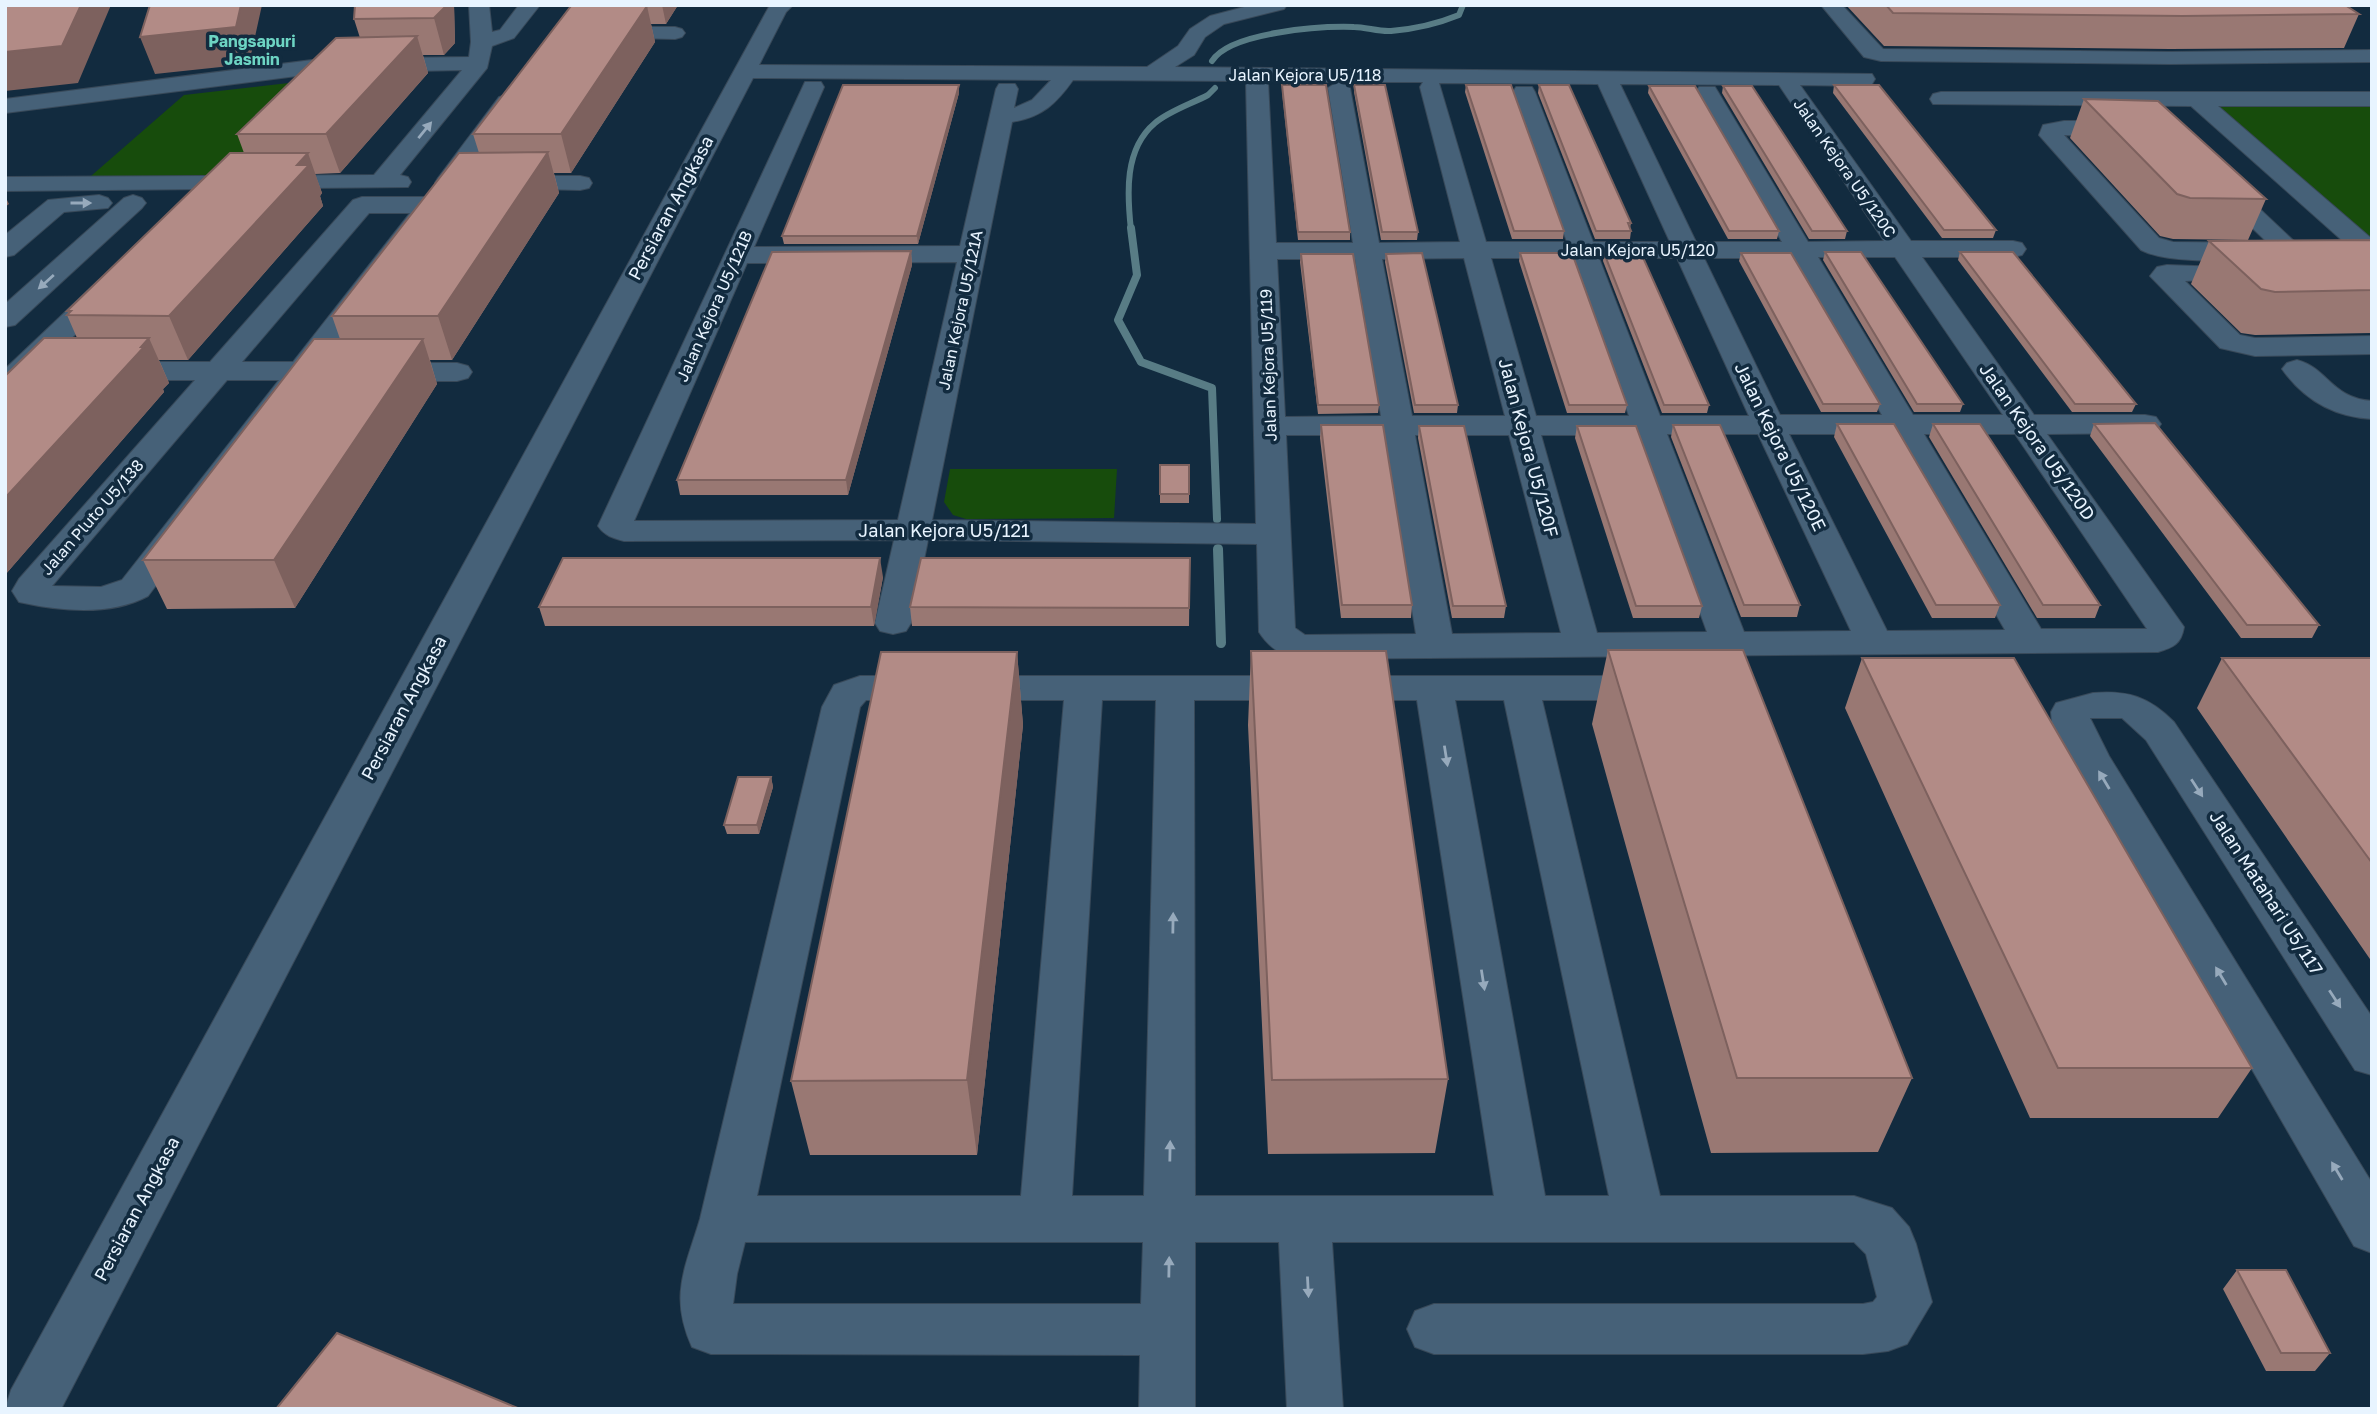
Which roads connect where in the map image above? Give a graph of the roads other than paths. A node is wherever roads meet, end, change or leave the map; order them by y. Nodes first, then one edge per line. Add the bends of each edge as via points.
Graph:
1 (479, 5) edge
2 (530, 5) edge
3 (1277, 5) edge
4 (1831, 5) edge
5 (777, 6) edge
6 (584, 33) edge
7 (675, 33) dead end
8 (2142, 34) edge
9 (2351, 35) edge
10 (2372, 50) edge
11 (481, 53) junction
12 (2372, 56) edge
13 (2170, 58) junction
14 (745, 71) junction
15 (1067, 73) junction
16 (1152, 74) junction
17 (1257, 75) junction
18 (1606, 77) junction
19 (1864, 79) dead end
20 (519, 86) edge
21 (1789, 86) dead end
22 (813, 87) dead end
23 (1431, 87) dead end
24 (1339, 88) dead end
25 (1007, 89) dead end
26 (1524, 92) dead end
27 (1707, 92) dead end
28 (1941, 99) dead end
29 (2197, 99) junction
30 (2372, 99) edge
31 (5, 106) edge
32 (1001, 116) junction
33 (381, 182) junction
34 (447, 183) junction
35 (580, 183) dead end
36 (2291, 183) junction
37 (5, 184) edge
38 (2222, 185) junction
39 (133, 203) junction
40 (192, 207) edge
41 (5, 249) edge
42 (1902, 249) junction
43 (2013, 249) edge
44 (1582, 250) junction
45 (1686, 250) junction
46 (1799, 250) junction
47 (1264, 251) junction
48 (1367, 251) junction
49 (1474, 251) junction
50 (971, 254) junction
51 (737, 255) junction
52 (131, 264) edge
53 (2367, 266) edge
54 (2302, 273) edge
55 (5, 319) edge
56 (2372, 345) edge
57 (2297, 369) dead end
58 (218, 371) junction
59 (300, 371) junction
60 (457, 372) dead end
61 (10, 376) edge
62 (2372, 410) edge
63 (2145, 424) edge
64 (1522, 425) junction
65 (1648, 425) junction
66 (1769, 425) junction
67 (1903, 425) junction
68 (2024, 425) junction
69 (1270, 426) junction
70 (1398, 426) junction
71 (615, 526) joint
72 (913, 530) junction
73 (1274, 534) junction
74 (893, 623) dead end
75 (2030, 641) junction
76 (1875, 643) junction
77 (1730, 644) junction
78 (1582, 645) junction
79 (1435, 667) junction
80 (1084, 688) junction
81 (1175, 688) junction
82 (1520, 688) junction
83 (1686, 689) edge
84 (2372, 1056) edge
85 (726, 1219) junction
86 (1045, 1219) junction
87 (1170, 1219) junction
88 (1304, 1219) junction
89 (1523, 1219) junction
90 (1640, 1219) junction
91 (2372, 1230) edge
92 (1434, 1329) dead end
93 (1168, 1330) junction
94 (31, 1409) edge
95 (1167, 1409) edge
96 (1315, 1409) edge

1 - 11 street
2 - 11 street via 507,34
3 - 16 street via 1217,20
4 - 13 street via 1872,52 1881,55
5 - 14 street, Persiaran Angkasa
6 - 7 street
8 - 13 street
9 - 10 street
11 - 31 street via 320,66
33 -> 11 street
12 - 13 street
14 - 15 street, Jalan Kejora U5/118
14 - 94 street, Persiaran Angkasa
15 - 16 street, Jalan Kejora U5/118
15 - 32 street via 1038,108
16 - 17 street, Jalan Kejora U5/118
17 - 18 street, Jalan Kejora U5/118
17 - 47 street, Jalan Kejora U5/119
18 - 19 street, Jalan Kejora U5/118
18 - 45 street, Jalan Kejora U5/120E
20 - 34 street
21 - 42 street, Jalan Kejora U5/120C
22 - 51 street, Jalan Kejora U5/121B
23 - 49 street, Jalan Kejora U5/120F
24 - 48 street
25 - 32 street, Jalan Kejora U5/121A
26 - 44 street
27 - 46 street
28 - 29 street
29 - 30 street
29 - 36 street
32 - 50 street, Jalan Kejora U5/121A
33 - 34 street
33 - 37 street
34 - 35 street
36 - 38 street
36 - 53 street
38 - 38 street via 2165,132 2154,128 2051,130 2141,234 2160,249 2281,251 2285,245
39 - 40 street via 188,203
41 -> 39 street via 60,204
39 -> 55 street
42 - 43 street, Jalan Kejora U5/120
42 - 46 street, Jalan Kejora U5/120
42 - 68 street, Jalan Kejora U5/120D
44 - 45 street, Jalan Kejora U5/120
44 - 49 street, Jalan Kejora U5/120
44 - 65 street
45 - 46 street, Jalan Kejora U5/120
45 - 66 street, Jalan Kejora U5/120E
46 - 67 street
47 - 48 street, Jalan Kejora U5/120
47 - 69 street, Jalan Kejora U5/119
48 - 49 street, Jalan Kejora U5/120
48 - 70 street
49 - 64 street, Jalan Kejora U5/120F
50 - 51 street
50 - 72 street, Jalan Kejora U5/121A
51 - 71 street, Jalan Kejora U5/121B
52 - 61 street
54 - 56 street via 2164,276 2230,342
57 - 62 street via 2342,407
58 - 59 street
58 - 59 street, Jalan Pluto U5/138 via 362,205 429,205
58 - 59 street, Jalan Pluto U5/138 via 32,586 32,594 113,597 130,592
58 - 61 street
59 - 60 street
63 - 68 street
64 - 65 street
64 - 70 street
64 - 78 street, Jalan Kejora U5/120F
65 - 66 street
65 - 77 street
66 - 67 street
66 - 76 street, Jalan Kejora U5/120E
67 - 68 street
67 - 75 street
68 - 75 street, Jalan Kejora U5/120D via 2166,627 2164,637 2158,640
69 - 70 street
69 - 73 street, Jalan Kejora U5/119
70 - 79 street
71 - 72 street, Jalan Kejora U5/121 via 624,531
72 - 73 street, Jalan Kejora U5/121
72 - 74 street, Jalan Kejora U5/121A
73 - 79 street, Jalan Kejora U5/119 via 1277,632 1296,647
75 - 76 street
76 - 77 street
77 - 78 street
78 - 79 street
79 - 81 street
79 - 82 street
79 -> 89 street
80 - 81 street
80 - 85 street via 860,688 847,694
80 - 86 street
87 -> 81 street
82 - 83 street
82 - 90 street
91 -> 84 street, Jalan Matahari U5/117 via 2090,757 2071,723 2070,712 2109,705 2136,709 2160,731
85 - 86 street
85 - 93 street via 705,1297 712,1329
86 - 87 street
87 - 88 street
93 -> 87 street
88 - 89 street
88 -> 96 street
89 - 90 street
90 - 92 street via 1854,1219 1874,1224 1891,1244 1905,1302 1888,1326 1863,1329
93 - 95 street

